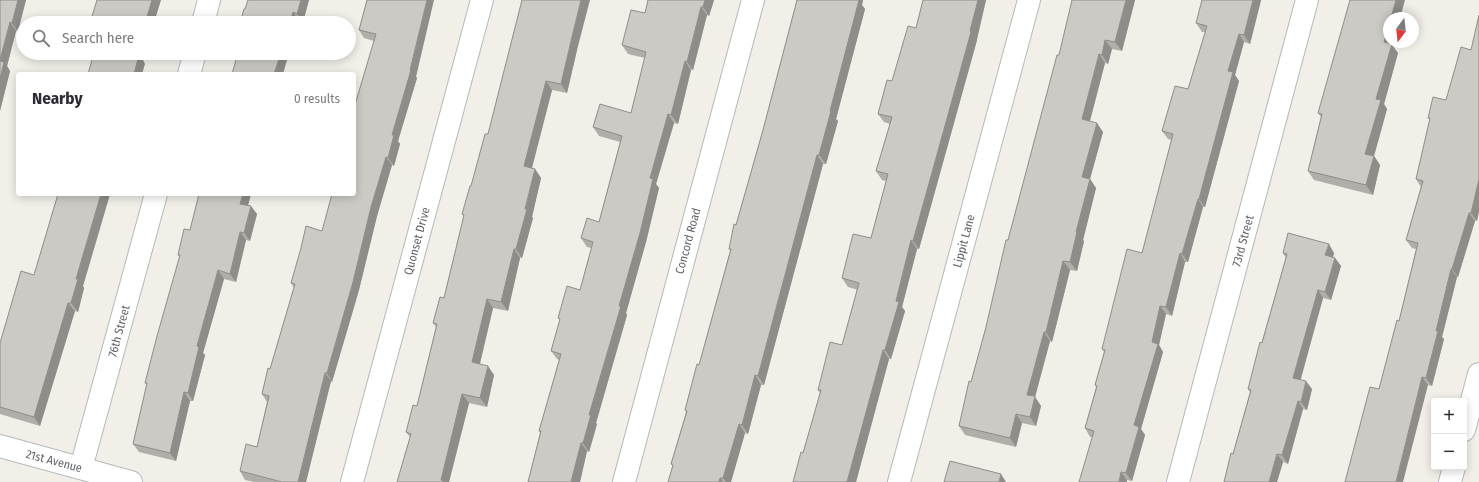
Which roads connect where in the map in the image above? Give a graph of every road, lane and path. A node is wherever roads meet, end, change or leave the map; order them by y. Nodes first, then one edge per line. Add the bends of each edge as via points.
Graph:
1 (209, 0) edge
2 (482, 0) edge
3 (753, 0) edge
4 (1029, 0) edge
5 (1307, 0) edge
6 (205, 16) edge
7 (193, 60) edge
8 (190, 72) edge
9 (155, 196) edge
10 (1479, 374) edge
11 (1467, 419) edge
12 (0, 446) edge
13 (81, 468) junction
14 (1453, 470) edge
15 (131, 482) edge
16 (352, 482) edge
17 (624, 482) edge
18 (899, 482) edge
19 (1178, 482) edge
20 (1450, 482) edge

1 - 6 street
2 - 16 street, Quonset Drive
3 - 17 street, Concord Road
4 - 18 street, Lippit Lane
5 - 19 street, 73rd Street
7 - 8 street
9 - 13 street, 76th Street
10 - 11 street
12 - 13 street, 21st Avenue
13 - 15 street, 21st Avenue
14 - 20 street

